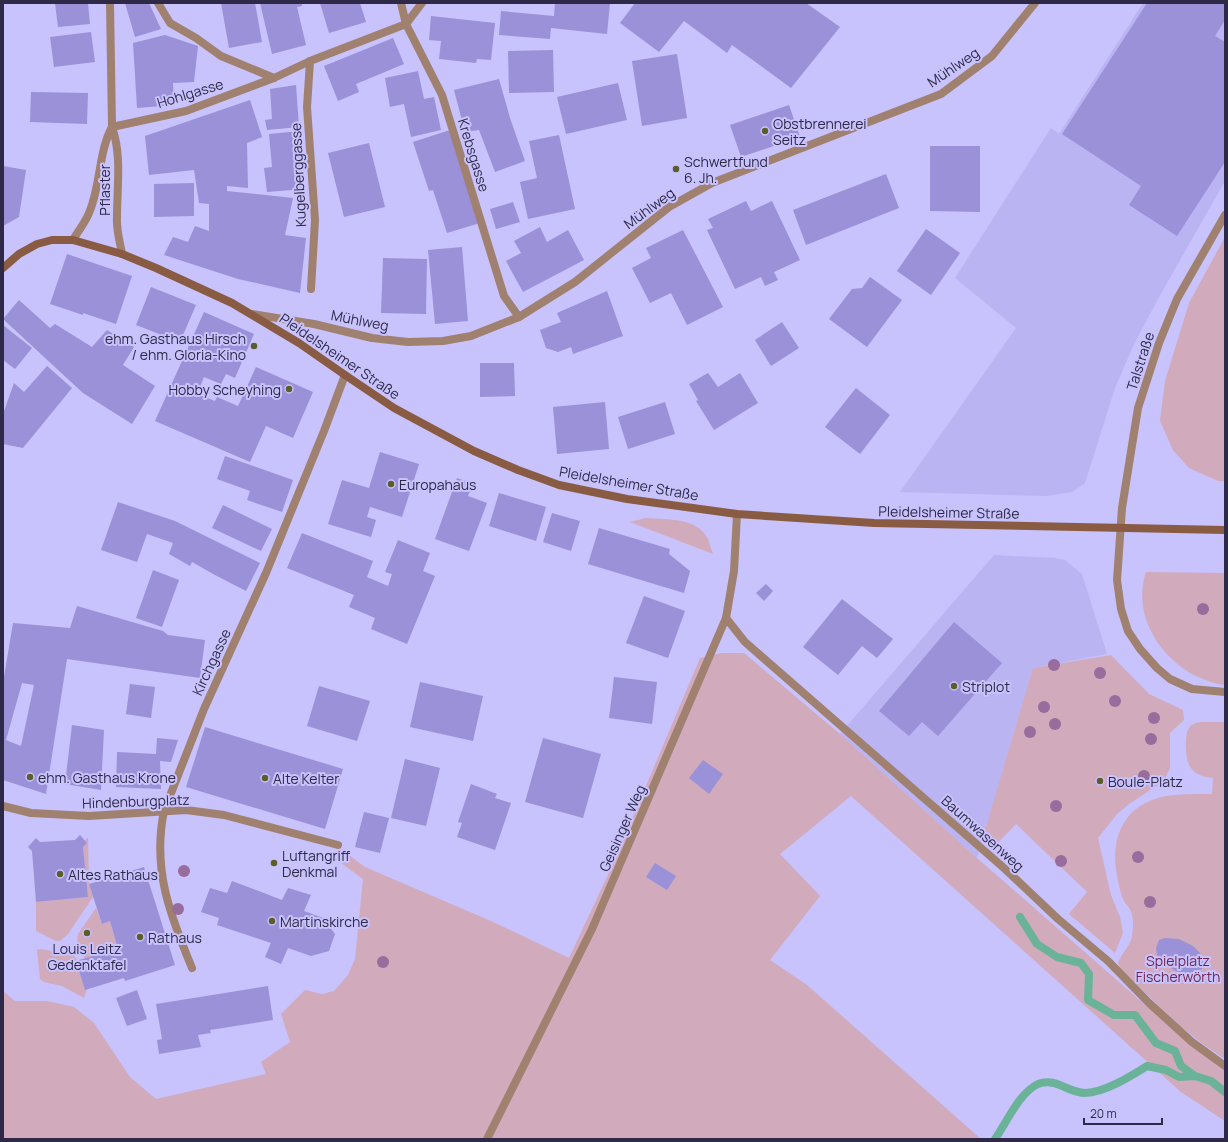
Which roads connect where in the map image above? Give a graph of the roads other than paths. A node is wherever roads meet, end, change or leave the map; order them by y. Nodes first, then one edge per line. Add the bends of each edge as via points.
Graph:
1 (110, 3) edge
2 (158, 3) edge
3 (401, 3) edge
4 (422, 3) edge
5 (1035, 3) edge
6 (406, 24) junction
7 (310, 61) junction
8 (274, 78) junction
9 (112, 127) junction
10 (1225, 215) edge
11 (73, 240) junction
12 (122, 254) junction
13 (3, 268) edge
14 (311, 289) dead end
15 (252, 314) junction
16 (519, 317) junction
17 (345, 375) junction
18 (737, 514) junction
19 (1120, 528) junction
20 (1225, 530) edge
21 (726, 618) junction
22 (1225, 692) edge
23 (3, 806) edge
24 (164, 811) junction
25 (338, 845) dead end
26 (192, 968) dead end
27 (1225, 1066) edge
28 (487, 1139) edge

1 - 9 street, Pflaster
2 - 8 street, Hohlgasse via 170,23 221,56
3 - 6 street, Krebsgasse
4 - 6 street
5 - 16 street, Mühlweg via 992,56 941,94 712,183 669,207 575,282
6 - 7 street, Hohlgasse
6 - 16 street, Krebsgasse via 442,96 504,296
7 - 8 street, Hohlgasse
7 - 14 street, Kugelberggasse via 307,107 315,220
8 - 9 street, Hohlgasse via 186,111
9 - 11 street, Pflaster via 106,139 89,214
9 - 12 street, Pflaster via 116,140 116,218
10 - 19 street, Talstraße via 1177,299 1159,343 1138,408
11 - 12 main road, Pleidelsheimer Straße
11 - 13 main road, Pleidelsheimer Straße via 52,240 37,244 18,254
12 - 15 main road, Pleidelsheimer Straße
15 - 16 street, Mühlweg via 314,324 372,338 408,342 443,341 471,336
15 - 17 main road, Pleidelsheimer Straße
17 - 18 main road, Pleidelsheimer Straße via 394,408 474,451 518,470 552,482 627,499
17 - 24 street, Kirchgasse via 266,573 204,709
18 - 19 main road, Pleidelsheimer Straße via 874,523
18 - 21 street, Geisinger Weg via 734,571
19 - 20 main road, Pleidelsheimer Straße
19 - 22 street, Talstraße via 1117,580 1121,609 1128,631 1140,649 1170,679 1192,689
21 - 27 street, Baumwasenweg via 745,642 1108,961 1192,1042
21 - 28 street, Geisinger Weg via 592,929
23 - 24 street, Hindenburgplatz via 31,812 89,816
24 - 25 street, Hindenburgplatz via 186,810 224,815
24 - 26 street, Kirchgasse via 160,828 160,848 166,895

